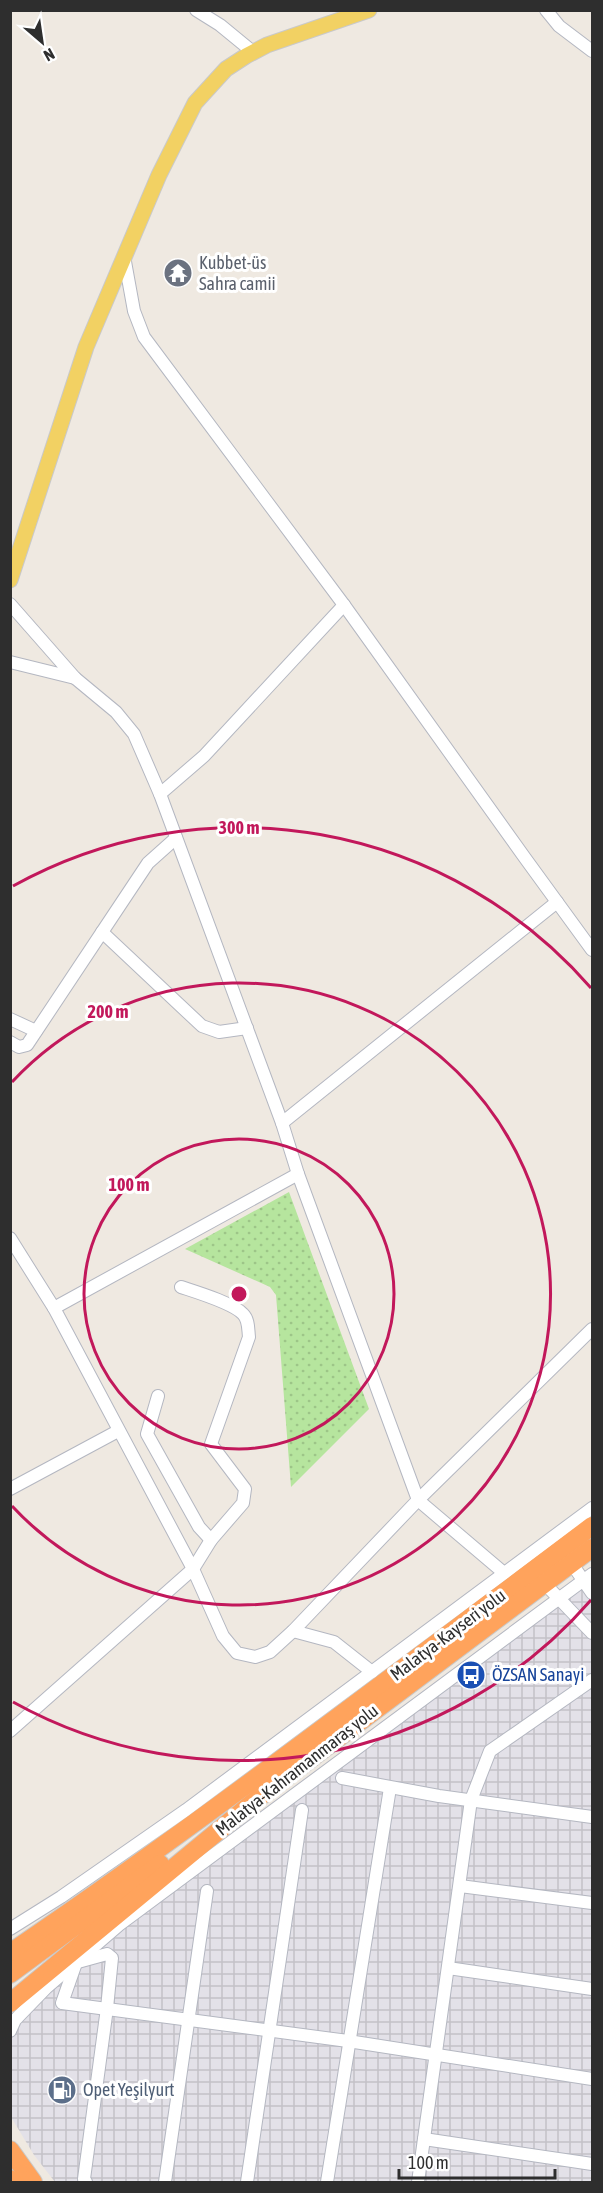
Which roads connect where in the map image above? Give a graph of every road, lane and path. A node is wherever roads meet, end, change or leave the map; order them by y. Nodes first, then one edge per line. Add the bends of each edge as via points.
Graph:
1 (196, 10) edge
2 (369, 10) edge
3 (546, 10) edge
4 (592, 51) edge
5 (253, 52) junction
6 (124, 256) junction
7 (10, 580) edge
8 (10, 604) edge
9 (344, 605) junction
10 (10, 662) edge
11 (75, 678) junction
12 (159, 794) junction
13 (176, 838) junction
14 (557, 902) junction
15 (102, 933) junction
16 (592, 950) edge
17 (10, 1019) edge
18 (247, 1028) junction
19 (36, 1031) junction
20 (10, 1042) edge
21 (282, 1123) junction
22 (298, 1174) junction
23 (10, 1238) edge
24 (181, 1287) dead end
25 (54, 1308) junction
26 (592, 1329) edge
27 (159, 1396) dead end
28 (118, 1431) junction
29 (10, 1489) edge
30 (418, 1500) junction
31 (592, 1509) edge
32 (592, 1526) edge
33 (211, 1540) junction
34 (592, 1548) edge
35 (572, 1564) junction
36 (193, 1569) junction
37 (504, 1573) junction
38 (588, 1577) edge
39 (545, 1584) junction
40 (592, 1593) edge
41 (559, 1598) junction
42 (293, 1631) junction
43 (592, 1633) edge
44 (372, 1672) junction
45 (592, 1680) edge
46 (10, 1731) edge
47 (313, 1735) junction
48 (342, 1778) dead end
49 (390, 1788) junction
50 (471, 1800) junction
51 (302, 1810) dead end
52 (592, 1817) edge
53 (185, 1829) junction
54 (460, 1886) junction
55 (207, 1891) dead end
56 (592, 1903) edge
57 (10, 1929) edge
58 (35, 1936) junction
59 (10, 1947) edge
60 (10, 1953) edge
61 (77, 1962) junction
62 (448, 1968) junction
63 (10, 1974) edge
64 (46, 1988) junction
65 (592, 1989) edge
66 (10, 2005) edge
67 (107, 2008) junction
68 (188, 2020) junction
69 (10, 2031) edge
70 (270, 2031) junction
71 (348, 2041) junction
72 (436, 2055) junction
73 (592, 2079) edge
74 (424, 2139) junction
75 (12, 2150) edge
76 (592, 2164) edge
77 (33, 2182) edge
78 (86, 2182) edge
79 (165, 2182) edge
80 (248, 2182) edge
81 (327, 2182) edge
82 (418, 2182) edge

1 - 5 street
2 - 5 main road
3 - 4 street via 559,26
5 - 6 main road via 226,69 195,103
6 - 7 main road via 86,347
6 - 9 street via 134,311 144,337
8 - 11 street
9 - 12 street via 204,756
9 - 14 street
10 - 11 street
11 - 12 street via 116,712 134,734
12 - 13 street
13 - 15 street via 148,863
13 - 18 street
14 - 16 street
14 - 21 street
15 - 18 street via 202,1026 219,1032
15 - 19 street
17 - 19 street
18 - 21 street
19 - 20 street via 27,1045 19,1047
21 - 22 street
22 - 25 street
22 - 30 street
23 - 25 street
24 - 33 street via 216,1299 242,1313 248,1321 249,1337 211,1444 245,1489 243,1503
25 - 28 street
26 - 30 street
27 - 33 street via 147,1434 199,1527
28 - 29 street
28 - 36 street
30 - 37 street
30 - 42 street
31 - 37 street
32 - 47 highway, Malatya-Kayseri yolu
33 - 36 street
34 - 35 highway, Malatya-Kahramanmaraş yolu
35 - 38 street
35 - 39 highway, Malatya-Kahramanmaraş yolu
36 - 42 street via 223,1636 237,1653 255,1657 270,1652
36 - 46 street
37 - 44 street
38 - 40 street
38 - 41 street
39 - 41 street
39 - 66 highway, Malatya-Kahramanmaraş yolu via 263,1794
41 - 43 street
41 - 61 street via 119,1925
42 - 44 street via 334,1642
44 - 47 street
44 - 57 street via 186,1810
45 - 50 street via 490,1751
47 - 53 highway, Malatya-Kayseri yolu
48 - 49 street
49 - 50 street
49 - 71 street
50 - 52 street
50 - 54 street
51 - 70 street
53 - 58 highway, Malatya-Kayseri yolu
53 - 63 highway via 167,1859
54 - 56 street
54 - 62 street
55 - 68 street
58 - 59 highway
58 - 60 highway, Malatya-Kayseri yolu
61 - 64 street
61 - 67 street via 107,1954 112,1958
61 - 67 street via 62,2003
62 - 65 street
62 - 72 street
64 - 66 highway
64 - 69 street via 15,2020
67 - 68 street
67 - 78 street
68 - 70 street
68 - 79 street
70 - 71 street
70 - 80 street
71 - 72 street
71 - 81 street
72 - 73 street
72 - 74 street
74 - 76 street
74 - 82 street
75 - 77 highway

